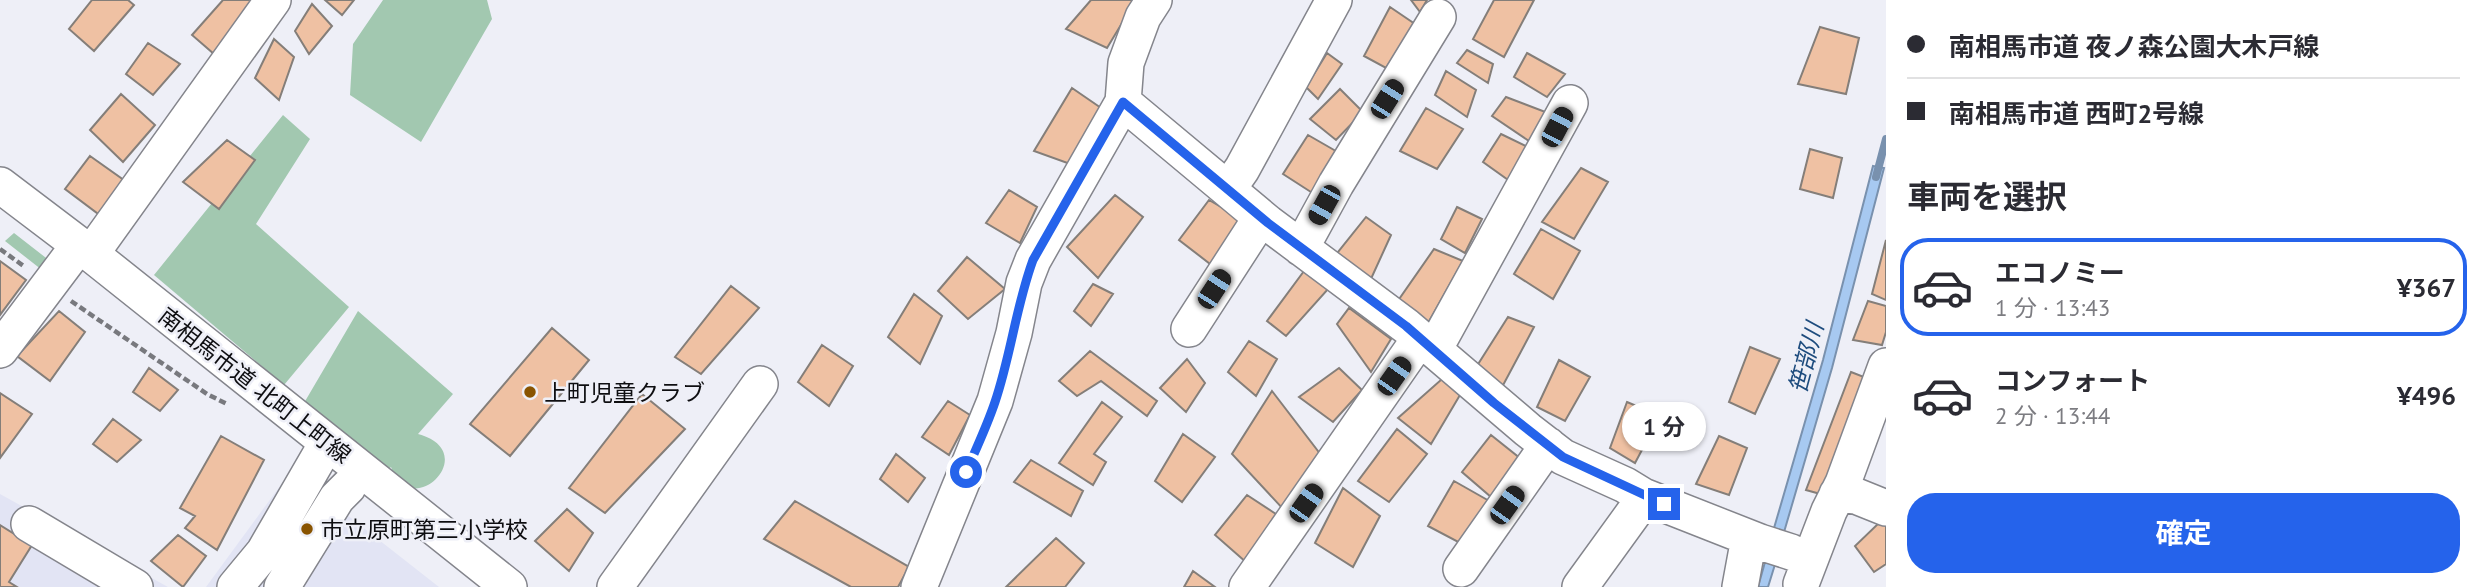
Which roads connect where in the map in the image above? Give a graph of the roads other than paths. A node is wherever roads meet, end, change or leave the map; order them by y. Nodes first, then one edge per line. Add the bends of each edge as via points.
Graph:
1 (273, 0) edge
2 (1154, 0) edge
3 (1334, 0) edge
4 (1438, 17) dead end
5 (1123, 102) junction
6 (1570, 103) dead end
7 (0, 185) edge
8 (1228, 189) junction
9 (1263, 219) junction
10 (1301, 248) junction
11 (85, 249) junction
12 (1189, 328) dead end
13 (1427, 343) junction
14 (0, 350) edge
15 (1886, 366) edge
16 (760, 384) dead end
17 (327, 443) junction
18 (1548, 445) junction
19 (348, 486) dead end
20 (1837, 494) junction
21 (1643, 496) junction
22 (1886, 508) edge
23 (29, 524) dead end
24 (1781, 557) edge
25 (1461, 569) dead end
26 (135, 587) edge
27 (235, 587) edge
28 (282, 587) edge
29 (509, 587) edge
30 (615, 587) edge
31 (919, 587) edge
32 (1247, 587) edge
33 (1580, 587) edge
34 (1741, 587) edge

1 - 11 street
2 - 5 street via 1126,63
3 - 8 street
4 - 10 street
5 - 8 street
5 - 31 street via 1033,260 995,401
6 - 13 street
7 - 11 street, 南相馬市道 北町上町線
8 - 9 street
9 - 10 street
9 - 12 street
10 - 13 street
11 - 14 street via 50,285
11 - 17 street, 南相馬市道 北町上町線
13 - 18 street
13 - 32 street
15 - 20 street
16 - 30 street
17 - 27 street via 264,552
17 - 29 street, 南相馬市道 北町上町線
18 - 21 street
18 - 25 street
19 - 28 street
20 - 22 street
20 - 24 street
21 - 24 street
21 - 33 street
23 - 26 street
24 - 34 street

